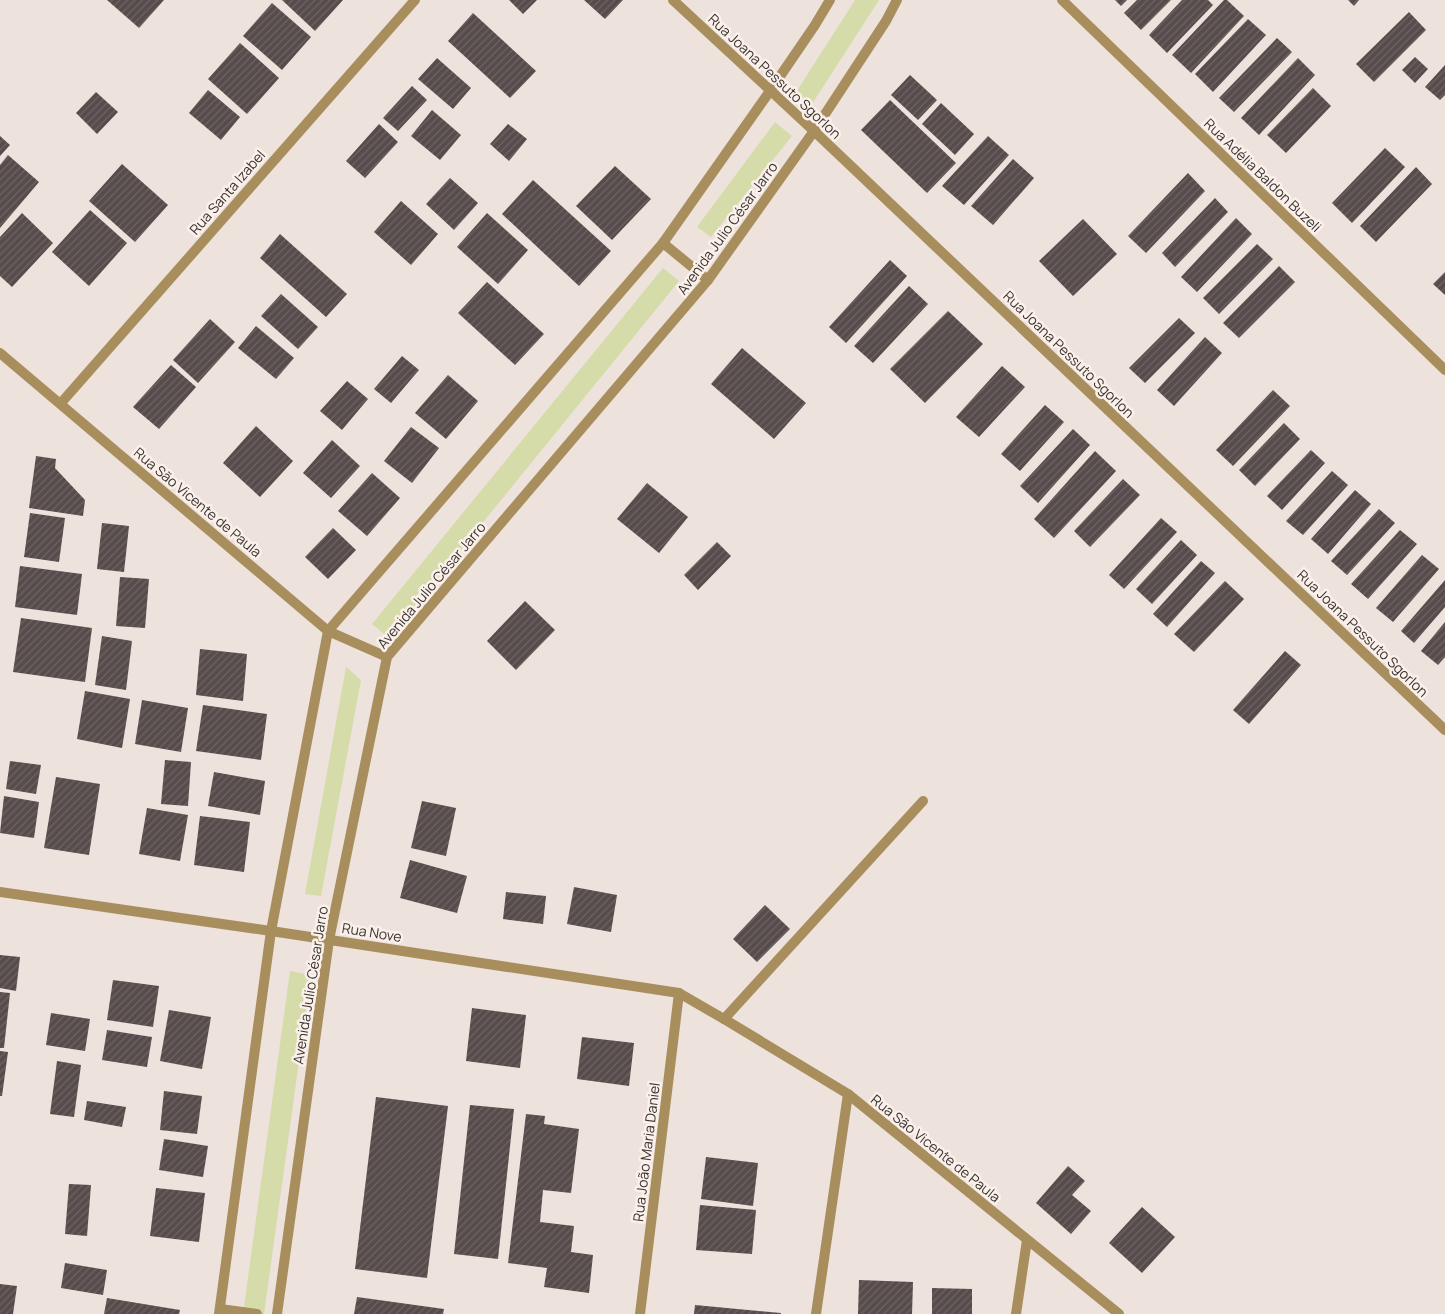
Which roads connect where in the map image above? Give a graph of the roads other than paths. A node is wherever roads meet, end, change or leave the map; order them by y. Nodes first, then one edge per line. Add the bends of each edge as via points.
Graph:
1 (414, 0) edge
2 (673, 0) edge
3 (830, 0) edge
4 (897, 0) edge
5 (1062, 0) edge
6 (770, 91) junction
7 (814, 131) junction
8 (663, 243) junction
9 (708, 280) junction
10 (0, 353) edge
11 (1445, 370) edge
12 (60, 403) junction
13 (328, 631) junction
14 (387, 657) junction
15 (1445, 730) edge
16 (923, 801) dead end
17 (0, 892) edge
18 (271, 931) junction
19 (328, 940) junction
20 (680, 994) junction
21 (724, 1019) junction
22 (848, 1094) junction
23 (1027, 1240) junction
24 (220, 1311) edge
25 (257, 1314) edge
26 (277, 1314) edge
27 (640, 1314) edge
28 (816, 1314) edge
29 (1016, 1314) edge
30 (1119, 1314) edge

1 - 12 street, Rua Santa Izabel
2 - 6 street, Rua Joana Pessuto Sgorlon
3 - 6 street
4 - 7 street, Avenida Julio César Jarro
5 - 11 street, Rua Adélia Baldon Buzeli
6 - 7 street, Rua Joana Pessuto Sgorlon
6 - 8 street
7 - 9 street, Avenida Julio César Jarro
7 - 15 street, Rua Joana Pessuto Sgorlon
8 - 9 street
8 - 13 street
9 - 14 street, Avenida Julio César Jarro
10 - 12 street, Rua São Vicente de Paula
12 - 13 street, Rua São Vicente de Paula
13 - 14 street, Rua São Vicente de Paula
13 - 18 street
14 - 19 street, Avenida Julio César Jarro
16 - 21 street
17 - 18 street, Rua Nove
18 - 19 street, Rua Nove
18 - 24 street
19 - 20 street, Rua Nove
19 - 26 street, Avenida Julio César Jarro
20 - 21 street, Rua São Vicente de Paula
20 - 27 street, Rua João Maria Daniel
21 - 22 street, Rua São Vicente de Paula
22 - 23 street, Rua São Vicente de Paula
22 - 28 street
23 - 29 street
23 - 30 street, Rua São Vicente de Paula
24 - 25 street

